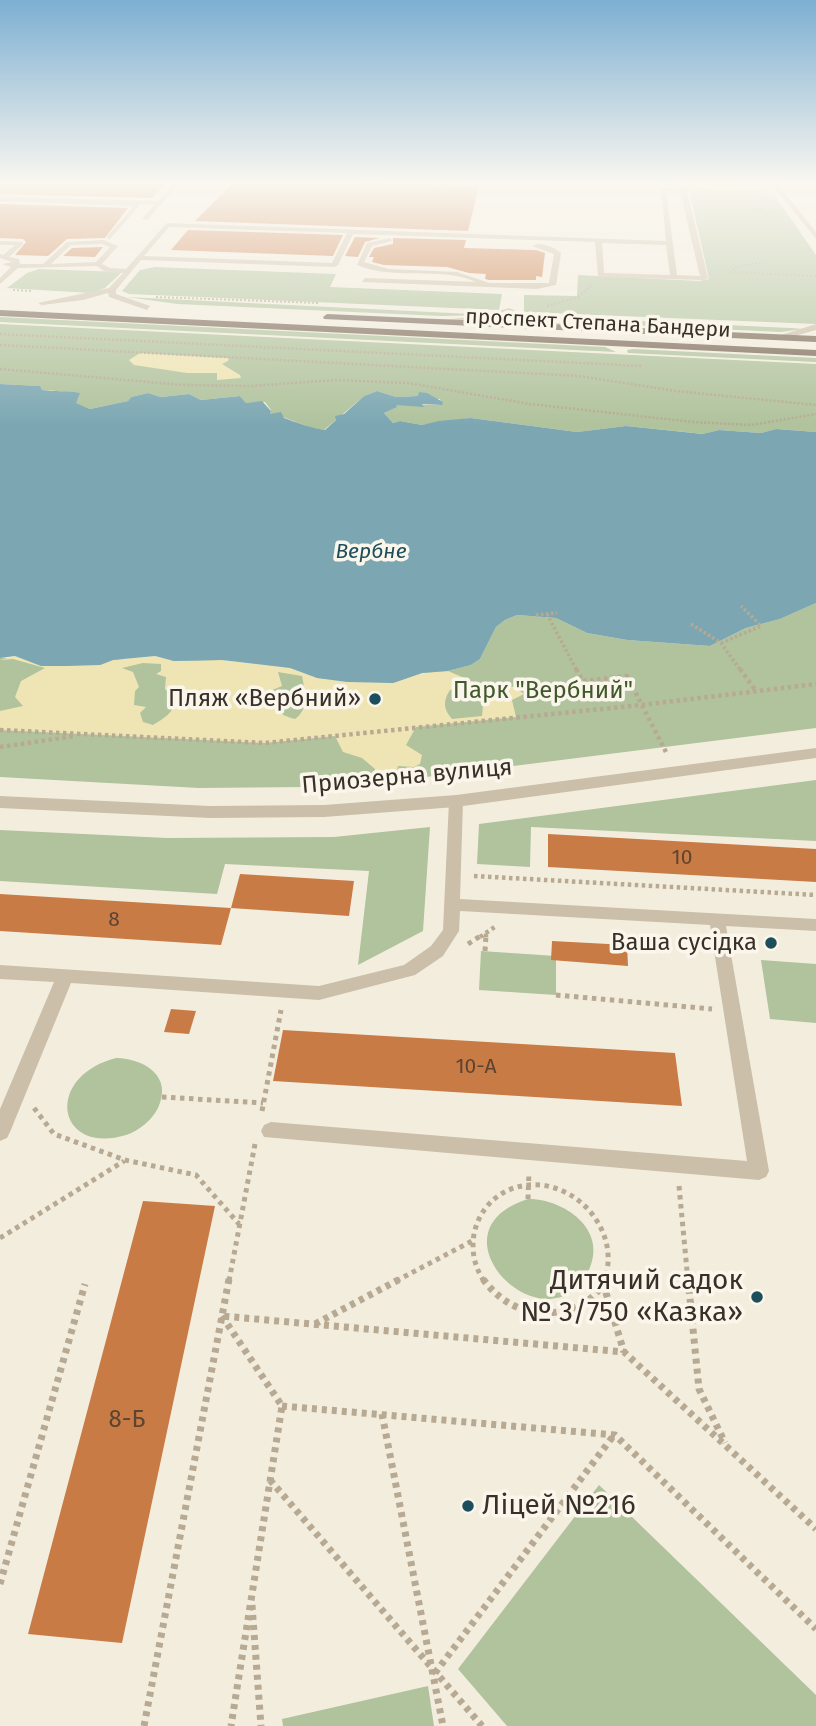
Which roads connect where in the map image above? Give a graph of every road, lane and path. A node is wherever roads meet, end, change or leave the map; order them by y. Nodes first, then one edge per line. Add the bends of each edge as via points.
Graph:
1 (0, 264) edge
2 (16, 264) edge
3 (99, 264) joint
4 (135, 264) edge
5 (294, 264) edge
6 (335, 264) edge
7 (362, 264) edge
8 (556, 264) edge
9 (600, 264) edge
10 (672, 264) edge
11 (702, 264) edge
12 (756, 264) edge
13 (46, 265) joint
14 (16, 267) junction
15 (129, 271) junction
16 (816, 276) edge
17 (674, 278) junction
18 (365, 280) dead end
19 (0, 282) edge
20 (488, 285) junction
21 (512, 286) junction
22 (112, 290) junction
23 (28, 303) dead end
24 (41, 303) junction
25 (94, 306) dead end
26 (107, 306) dead end
27 (147, 308) junction
28 (160, 309) dead end
29 (509, 310) junction
30 (0, 313) edge
31 (310, 316) dead end
32 (433, 321) junction
33 (816, 327) edge
34 (574, 328) junction
35 (0, 334) edge
36 (780, 337) junction
37 (816, 339) edge
38 (0, 345) edge
39 (816, 353) edge
40 (642, 366) dead end
41 (0, 369) edge
42 (816, 405) edge
43 (816, 414) edge
44 (741, 606) dead end
45 (557, 613) dead end
46 (547, 614) junction
47 (536, 615) dead end
48 (691, 624) dead end
49 (721, 643) junction
50 (816, 684) edge
51 (756, 691) junction
52 (641, 705) junction
53 (0, 730) edge
54 (86, 734) junction
55 (0, 747) edge
56 (680, 753) dead end
57 (816, 753) edge
58 (667, 754) junction
59 (653, 756) dead end
60 (456, 801) junction
61 (0, 802) edge
62 (453, 875) junction
63 (816, 895) edge
64 (452, 905) junction
65 (718, 920) junction
66 (816, 925) edge
67 (486, 933) dead end
68 (485, 951) dead end
69 (0, 972) edge
70 (65, 976) junction
71 (556, 995) dead end
72 (283, 1000) dead end
73 (733, 1011) junction
74 (19, 1087) junction
75 (162, 1097) dead end
76 (263, 1103) junction
77 (263, 1126) junction
78 (0, 1132) edge
79 (125, 1160) junction
80 (677, 1164) junction
81 (240, 1225) junction
82 (0, 1238) edge
83 (472, 1241) junction
84 (603, 1283) junction
85 (85, 1284) dead end
86 (222, 1315) junction
87 (315, 1324) junction
88 (624, 1352) junction
89 (282, 1406) junction
90 (382, 1414) junction
91 (615, 1434) junction
92 (727, 1447) junction
93 (270, 1479) junction
94 (816, 1529) edge
95 (0, 1584) edge
96 (252, 1596) junction
97 (816, 1629) edge
98 (435, 1673) junction
99 (144, 1726) edge
100 (231, 1726) edge
101 (261, 1726) edge
102 (443, 1726) edge
103 (482, 1726) edge

1 - 14 lane
2 - 14 lane
3 - 13 lane
3 - 15 lane via 108,270
4 - 15 lane
5 - 6 lane
7 - 20 lane via 381,270 470,276
8 - 21 lane via 552,285
9 - 17 lane via 601,275
10 - 17 lane
11 - 17 lane via 705,276
12 - 16 path via 731,272
13 - 14 lane
14 - 19 lane
15 - 22 lane
18 - 20 lane
20 - 21 lane
21 - 29 lane
22 - 24 lane
22 - 27 lane via 112,295
23 - 24 main road
24 - 25 main road
26 - 27 main road
27 - 28 main road
29 - 32 lane via 482,318
29 - 34 lane
30 - 39 main road, проспект Степана Бандери
31 - 32 main road, проспект Степана Бандери
32 - 34 main road, проспект Степана Бандери
33 - 36 street
34 - 36 main road, проспект Степана Бандери
35 - 40 path
36 - 37 main road, проспект Степана Бандери
38 - 42 path via 579,376
41 - 43 path via 183,386 337,380 408,383 530,404 751,425
44 - 49 path via 761,626
45 - 46 path
46 - 47 path
46 - 52 path via 583,681 626,676
48 - 49 path
49 - 51 path
50 - 51 path
51 - 52 path
52 - 54 path via 265,743
52 - 58 path
53 - 54 path
54 - 55 path
56 - 58 path
57 - 60 street, Приозерна вулиця
58 - 59 path
60 - 61 street, Приозерна вулиця via 324,811 210,812
60 - 62 lane
62 - 63 path
62 - 64 lane
64 - 65 lane
64 - 70 lane via 451,931 437,951 410,970 319,993
65 - 66 lane
65 - 73 lane
67 - 68 path
69 - 70 lane
70 - 74 lane
71 - 73 path
72 - 76 path
73 - 80 lane via 760,1171
74 - 78 lane
74 - 79 path via 54,1134
75 - 76 path
76 - 77 path
77 - 80 lane
77 - 81 path
79 - 81 path via 196,1175
79 - 82 path
80 - 92 path via 699,1389
81 - 86 path
83 - 84 path via 475,1263 485,1283 502,1300 523,1311 570,1312 590,1300
83 - 84 path via 477,1220 488,1203 505,1191 546,1185 568,1191 593,1212 609,1241 610,1263
83 - 87 path
84 - 88 path
85 - 95 path
86 - 87 path
86 - 89 path
86 - 99 path
87 - 88 path
88 - 92 path
89 - 90 path
89 - 93 path
90 - 91 path
90 - 98 path
91 - 97 path
91 - 98 path
92 - 94 path
93 - 96 path
93 - 98 path
96 - 100 path
96 - 101 path
98 - 102 path
98 - 103 path

